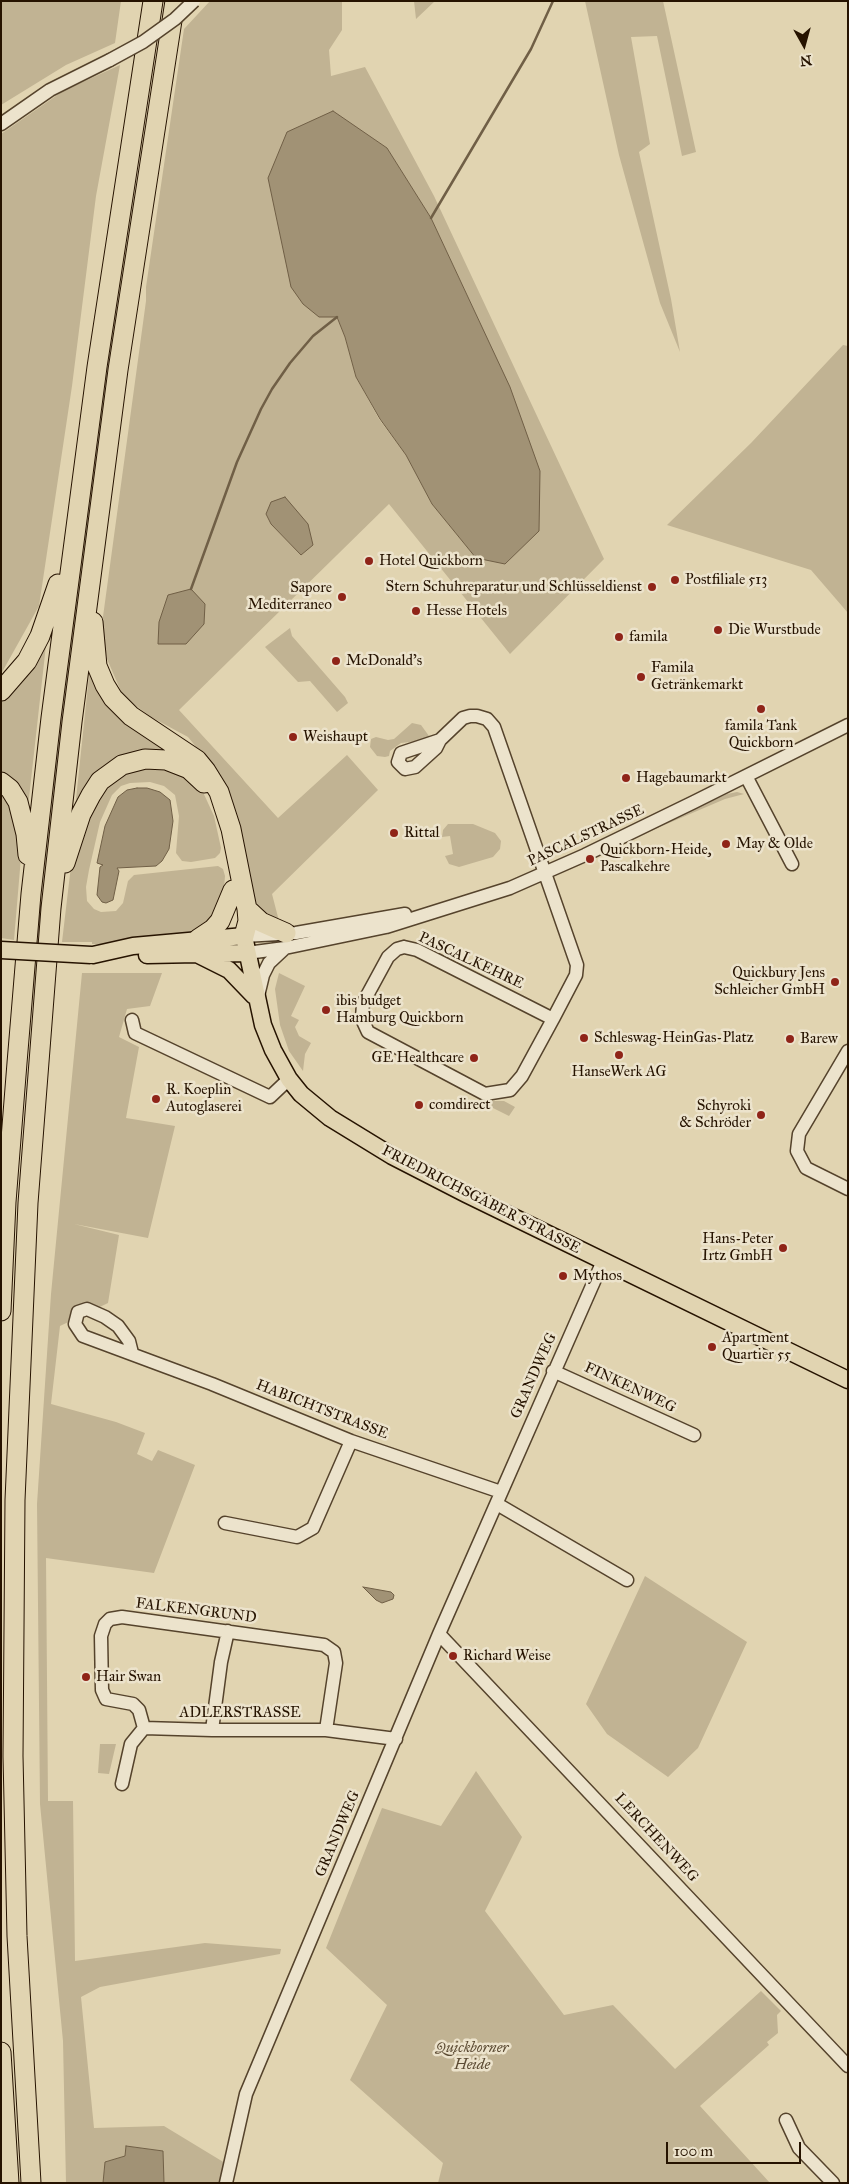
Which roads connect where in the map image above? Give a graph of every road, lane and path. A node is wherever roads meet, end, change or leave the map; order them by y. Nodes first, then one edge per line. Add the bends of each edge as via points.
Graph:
1 (153, 1) edge
2 (175, 1) edge
3 (194, 1) edge
4 (1, 124) edge
5 (74, 533) junction
6 (92, 561) junction
7 (1, 691) edge
8 (848, 725) edge
9 (440, 740) dead end
10 (746, 776) junction
11 (1, 782) edge
12 (792, 864) dead end
13 (546, 874) junction
14 (233, 890) junction
15 (31, 894) junction
16 (51, 908) junction
17 (247, 909) junction
18 (285, 941) junction
19 (246, 944) junction
20 (198, 947) junction
21 (1, 950) edge
22 (257, 1000) junction
23 (553, 1019) junction
24 (132, 1020) dead end
25 (848, 1051) edge
26 (289, 1079) junction
27 (848, 1189) edge
28 (603, 1261) junction
29 (1, 1311) edge
30 (132, 1354) dead end
31 (554, 1371) junction
32 (848, 1380) edge
33 (694, 1435) dead end
34 (351, 1441) junction
35 (499, 1498) junction
36 (225, 1523) dead end
37 (627, 1580) dead end
38 (228, 1631) junction
39 (439, 1634) junction
40 (144, 1728) junction
41 (212, 1730) junction
42 (326, 1730) junction
43 (396, 1739) junction
44 (122, 1784) dead end
45 (1, 2052) edge
46 (848, 2066) edge
47 (786, 2120) dead end
48 (9, 2183) edge
49 (31, 2183) edge
50 (226, 2183) edge
51 (832, 2183) edge

1 - 5 highway
2 - 6 highway via 130,287
3 - 4 street, bridge via 142,42 50,90
5 - 7 highway via 65,550 56,591 40,636 27,661
5 - 15 highway
6 - 16 highway
6 - 17 highway via 94,647 105,685 131,716 197,760 214,782 231,830
8 - 10 street, PASCALSTRASSE
9 - 13 street via 464,718 477,716 487,719 494,727
10 - 12 street
10 - 13 street, PASCALSTRASSE
11 - 15 highway via 18,802
13 - 18 street, PASCALSTRASSE via 435,912 415,912
13 - 23 street via 577,965 576,975
14 - 16 highway via 217,803 204,783 177,763 145,759 122,765 110,773 91,795 81,814
14 - 19 highway
14 - 20 highway via 220,921
15 - 29 highway via 6,1202
16 - 49 highway via 28,1202 15,1500 13,1756 17,1936
17 - 18 highway
17 - 19 highway
18 - 19 street, PASCALSTRASSE
18 - 22 street, FRIEDRICHSGABER STRASSE via 263,975
19 - 20 main road
19 - 22 main road, FRIEDRICHSGABER STRASSE
20 - 21 main road, bridge via 186,942 132,946 92,955
20 - 22 main road, FRIEDRICHSGABER STRASSE via 229,970
22 - 26 main road, FRIEDRICHSGABER STRASSE via 267,1037
23 - 23 street, PASCALKEHRE via 417,950 404,947 388,957 363,1003 362,1019 368,1032 485,1094 510,1090 522,1076
24 - 26 street via 135,1033 270,1096
25 - 27 street via 799,1134 798,1151 806,1168
26 - 28 main road, FRIEDRICHSGABER STRASSE via 307,1100 330,1118 384,1151
28 - 31 street, GRANDWEG
28 - 32 main road, FRIEDRICHSGABER STRASSE
30 - 34 street, HABICHTSTRASSE
31 - 33 street, FINKENWEG
31 - 35 street, GRANDWEG
34 - 35 street, HABICHTSTRASSE
34 - 36 street via 313,1528 297,1536
35 - 37 street
35 - 39 street, GRANDWEG
38 - 40 street, FALKENGRUND via 122,1617 110,1619 105,1624 101,1636 102,1690 106,1699 133,1704 139,1710
38 - 41 street
38 - 42 street, FALKENGRUND via 324,1645 334,1652 336,1663
39 - 43 street, GRANDWEG
39 - 46 street, LERCHENWEG
40 - 41 street, ADLERSTRASSE
40 - 44 street via 131,1744
41 - 42 street, ADLERSTRASSE
42 - 43 street, ADLERSTRASSE
43 - 50 street, GRANDWEG via 246,2094
45 - 48 highway
47 - 51 street via 799,2148

